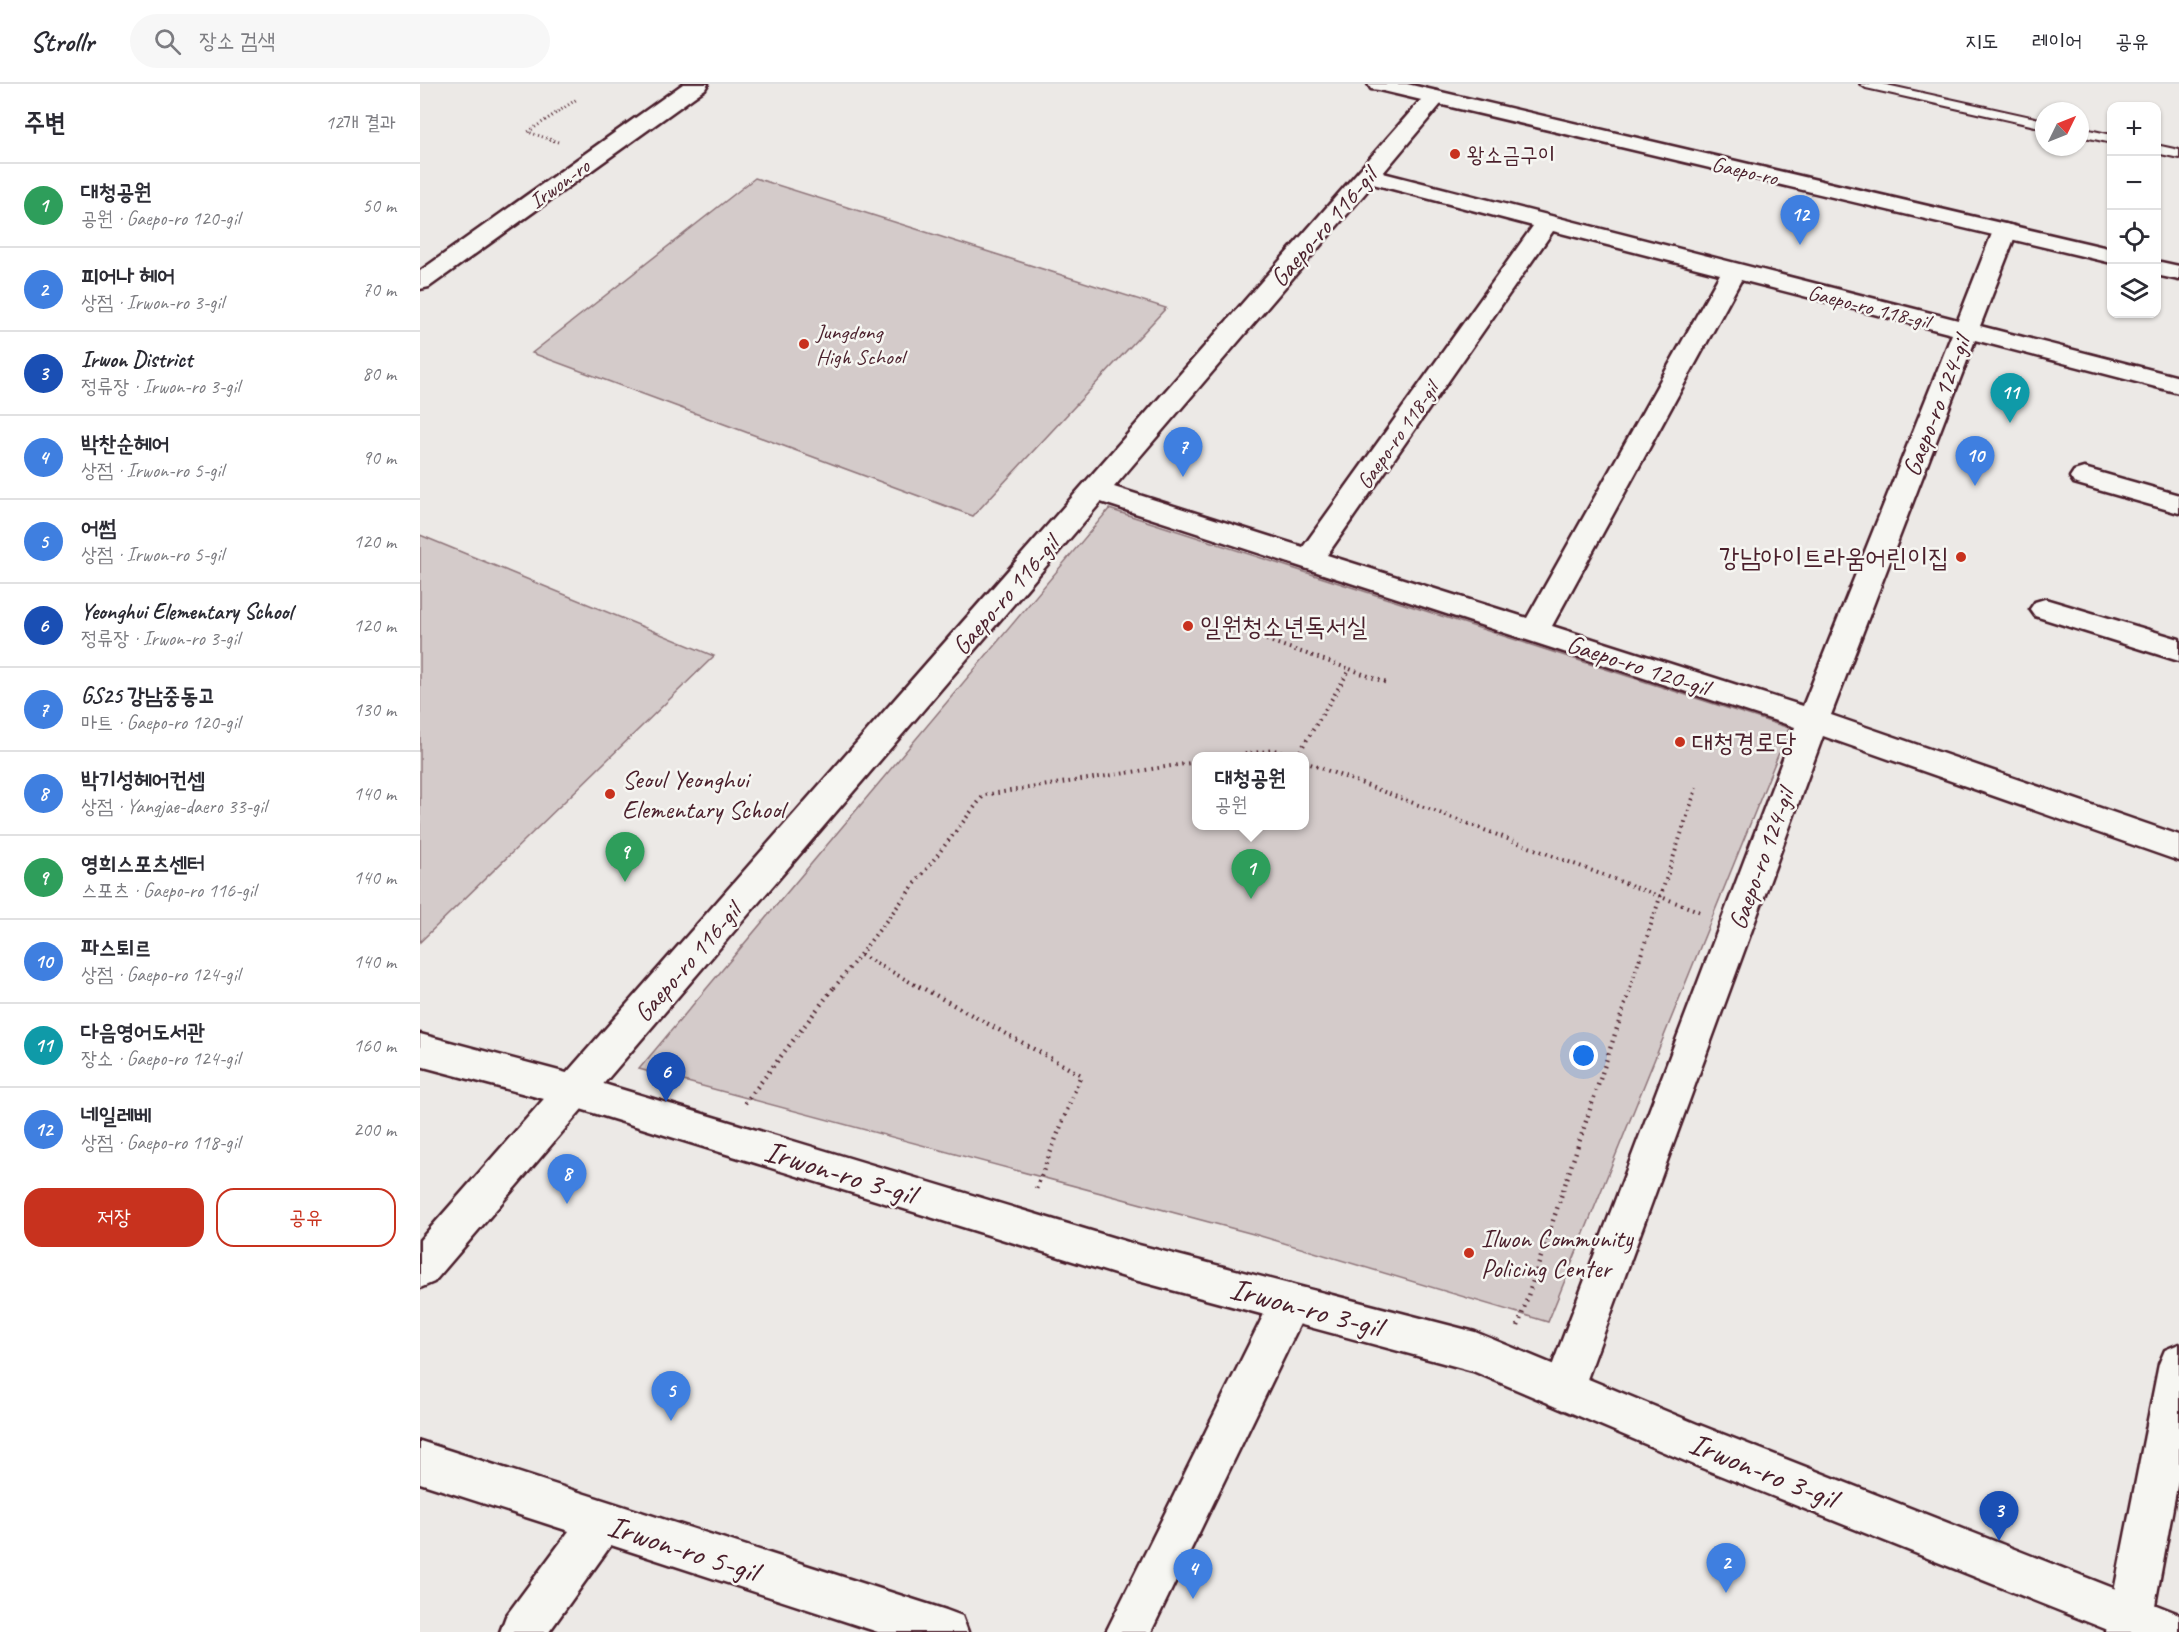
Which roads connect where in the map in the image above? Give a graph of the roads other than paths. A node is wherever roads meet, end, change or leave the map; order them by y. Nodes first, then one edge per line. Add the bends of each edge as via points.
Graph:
1 (697, 84) edge
2 (1379, 84) edge
3 (1866, 84) edge
4 (1435, 98) junction
5 (2035, 122) edge
6 (2089, 134) edge
7 (2107, 138) edge
8 (2161, 150) edge
9 (2179, 154) edge
10 (1368, 176) junction
11 (1547, 222) junction
12 (2006, 231) junction
13 (2107, 255) edge
14 (2161, 268) edge
15 (1733, 272) junction
16 (2179, 273) edge
17 (420, 282) edge
18 (1965, 331) junction
19 (2179, 385) edge
20 (2084, 477) dead end
21 (1095, 491) junction
22 (2179, 504) edge
23 (1309, 560) junction
24 (2045, 609) dead end
25 (1534, 632) junction
26 (2179, 650) edge
27 (1813, 721) junction
28 (2179, 848) edge
29 (420, 1050) edge
30 (574, 1091) junction
31 (420, 1269) edge
32 (1290, 1303) junction
33 (2179, 1364) edge
34 (1563, 1390) junction
35 (420, 1462) edge
36 (601, 1522) junction
37 (2143, 1627) edge
38 (922, 1629) edge
39 (522, 1632) edge
40 (1128, 1632) edge

1 - 17 street, Irwon-ro
2 - 4 street, Gaepo-ro
3 - 5 lane
4 - 10 street, Gaepo-ro 116-gil
4 - 12 street, Gaepo-ro
6 - 7 lane
8 - 9 lane
10 - 11 street, Gaepo-ro 118-gil
10 - 21 street, Gaepo-ro 116-gil
11 - 15 street, Gaepo-ro 118-gil
11 - 23 street, Gaepo-ro 118-gil
12 - 13 street, Gaepo-ro
12 - 18 street, Gaepo-ro 124-gil
14 - 16 street
15 - 18 street, Gaepo-ro 118-gil
15 - 25 street
18 - 19 street, Gaepo-ro 118-gil
18 - 27 street, Gaepo-ro 124-gil
20 - 22 street
21 - 23 street, Gaepo-ro 120-gil
21 - 30 street, Gaepo-ro 116-gil
23 - 25 street, Gaepo-ro 120-gil
24 - 26 street
25 - 27 street, Gaepo-ro 120-gil
27 - 28 street, Gaepo-ro 120-gil
27 - 34 street, Gaepo-ro 124-gil
29 - 30 street, Irwon-ro 3-gil
30 - 31 street, Gaepo-ro 116-gil
30 - 32 street, Irwon-ro 3-gil via 1131,1261
32 - 34 street, Irwon-ro 3-gil via 1475,1353
32 - 40 street
33 - 37 street
34 - 37 street, Irwon-ro 3-gil
35 - 36 street, Irwon-ro 5-gil
36 - 38 street, Irwon-ro 5-gil
36 - 39 street

